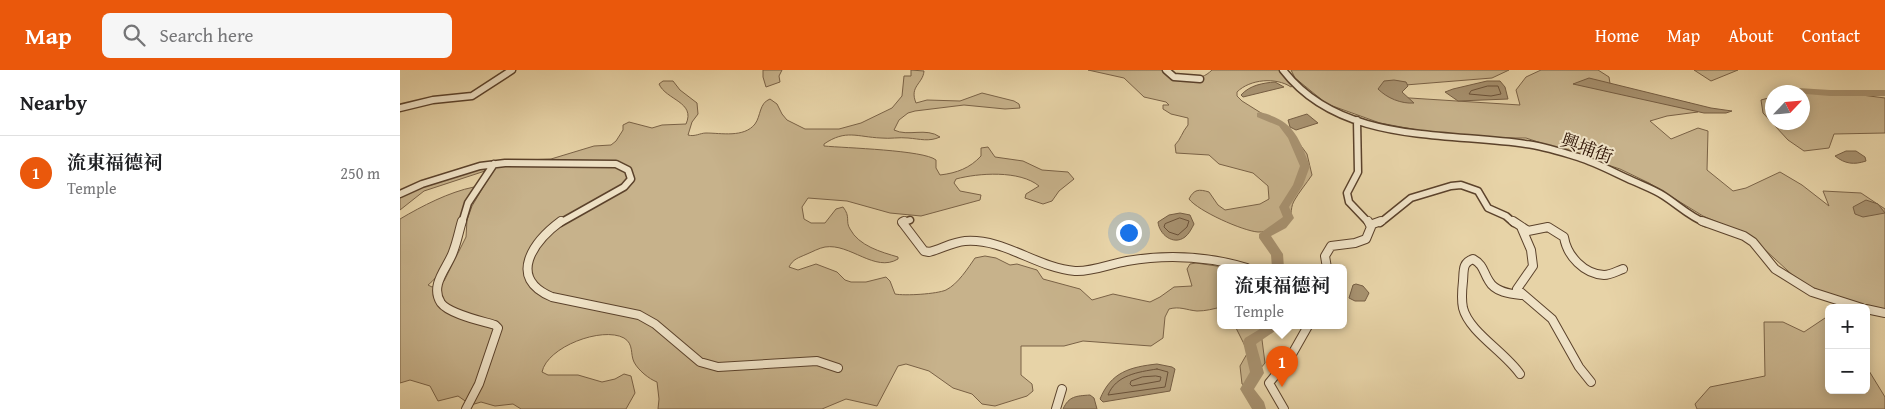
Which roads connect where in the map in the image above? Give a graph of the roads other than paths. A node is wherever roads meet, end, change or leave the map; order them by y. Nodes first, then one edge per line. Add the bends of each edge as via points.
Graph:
1 (512, 70) edge
2 (1166, 70) edge
3 (1283, 70) edge
4 (1200, 79) dead end
5 (400, 108) edge
6 (1357, 120) junction
7 (494, 164) junction
8 (400, 194) edge
9 (910, 220) dead end
10 (1370, 225) junction
11 (1522, 229) junction
12 (1234, 264) edge
13 (1326, 264) edge
14 (1623, 269) dead end
15 (1521, 295) junction
16 (1847, 304) edge
17 (1870, 310) edge
18 (1885, 313) edge
19 (1306, 329) edge
20 (838, 368) dead end
21 (1520, 374) dead end
22 (1591, 382) dead end
23 (1062, 389) dead end
24 (466, 409) edge
25 (1056, 409) edge
26 (1284, 409) edge

1 - 5 street via 472,96
2 - 4 street via 1174,77
3 - 6 street, 興埔街 via 1314,101
6 - 10 street via 1359,156 1356,179 1347,193 1349,202
6 - 16 street, 興埔街 via 1429,136 1527,144 1594,163 1663,195 1698,220 1744,236 1775,269 1812,292
7 - 8 street via 464,170
7 - 20 street via 616,164 630,171 631,179 624,187 568,217 534,248 527,274 539,292 638,315 655,324 700,362 718,367 817,361
7 - 24 street via 468,203 453,253 438,282 437,294 441,303 462,315 498,328 479,384
9 - 12 street via 902,222 924,251 929,252 969,241 1009,249 1048,266 1074,271 1091,271 1114,263 1164,255
10 - 11 street via 1378,224 1411,198 1461,185 1478,191 1488,208 1506,216
10 - 13 street via 1366,240 1331,246 1325,256
11 - 14 street via 1553,229 1564,237 1570,256 1596,272 1606,275
11 - 15 street via 1531,252 1532,266 1519,282 1517,289
15 - 21 street via 1490,284 1484,266 1474,259 1463,267 1462,298 1466,316 1483,339 1508,358
15 - 22 street via 1551,317 1572,356
17 - 18 street
19 - 26 street via 1291,356 1269,383
23 - 25 street

